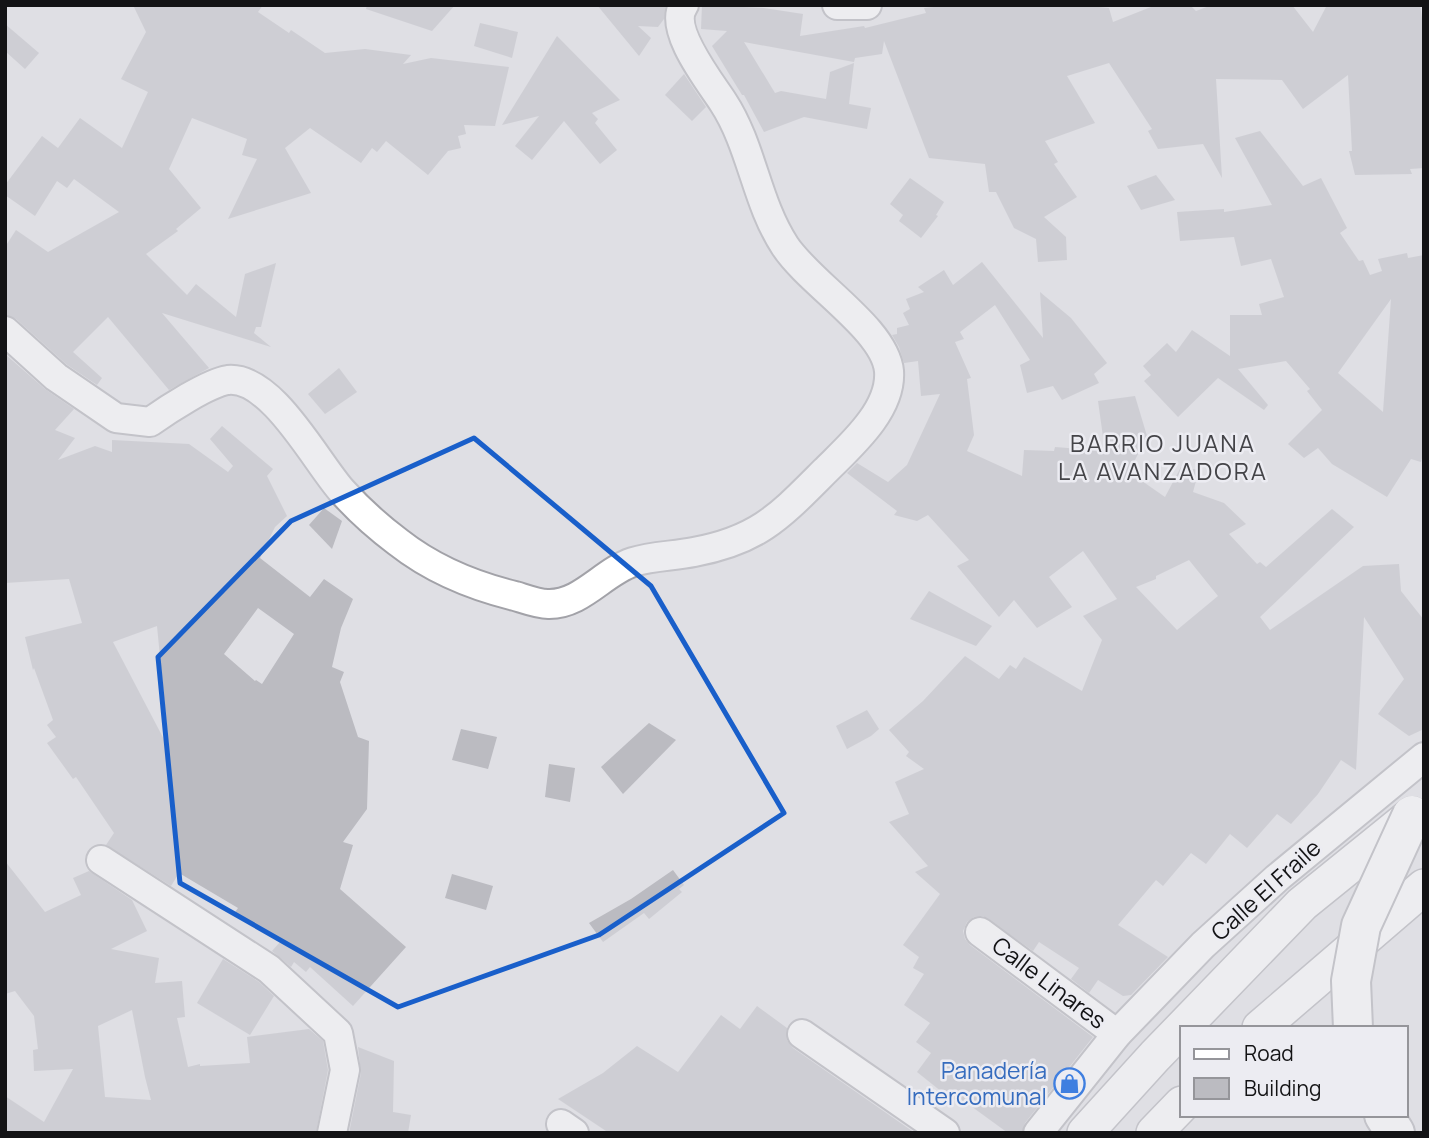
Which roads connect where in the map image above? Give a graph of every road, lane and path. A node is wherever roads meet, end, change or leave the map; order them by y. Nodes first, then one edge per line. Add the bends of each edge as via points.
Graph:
1 (684, 5) edge
2 (837, 5) edge
3 (867, 5) edge
4 (5, 331) edge
5 (1424, 757) edge
6 (1412, 815) joint
7 (101, 860) dead end
8 (1424, 887) edge
9 (980, 932) dead end
10 (1183, 1026) edge
11 (1261, 1026) edge
12 (1353, 1026) edge
13 (1180, 1029) edge
14 (802, 1034) dead end
15 (1117, 1034) junction
16 (1180, 1106) edge
17 (1385, 1117) edge
18 (332, 1133) edge
19 (945, 1133) edge
20 (1038, 1133) edge
21 (1085, 1133) edge
22 (1154, 1133) edge
23 (1395, 1133) edge

1 - 4 street via 680,24 688,48 736,124 768,215 807,273 869,332 886,355 889,373 887,389 868,427 778,518 746,537 718,548 633,562 574,599 548,604 510,595 432,565 399,543 340,489 277,404 255,387 229,380 150,422 116,418 57,377
2 - 3 street
5 - 15 street, Calle El Fraile via 1277,878 1203,945
6 - 10 street via 1302,904
6 - 12 highway, bridge via 1361,926 1351,981
7 - 18 street via 269,969 338,1033 345,1070
8 - 11 street
9 - 15 street, Calle Linares
13 - 21 street
14 - 19 street
15 - 20 street, Calle El Fraile
16 - 22 street
17 - 23 highway

